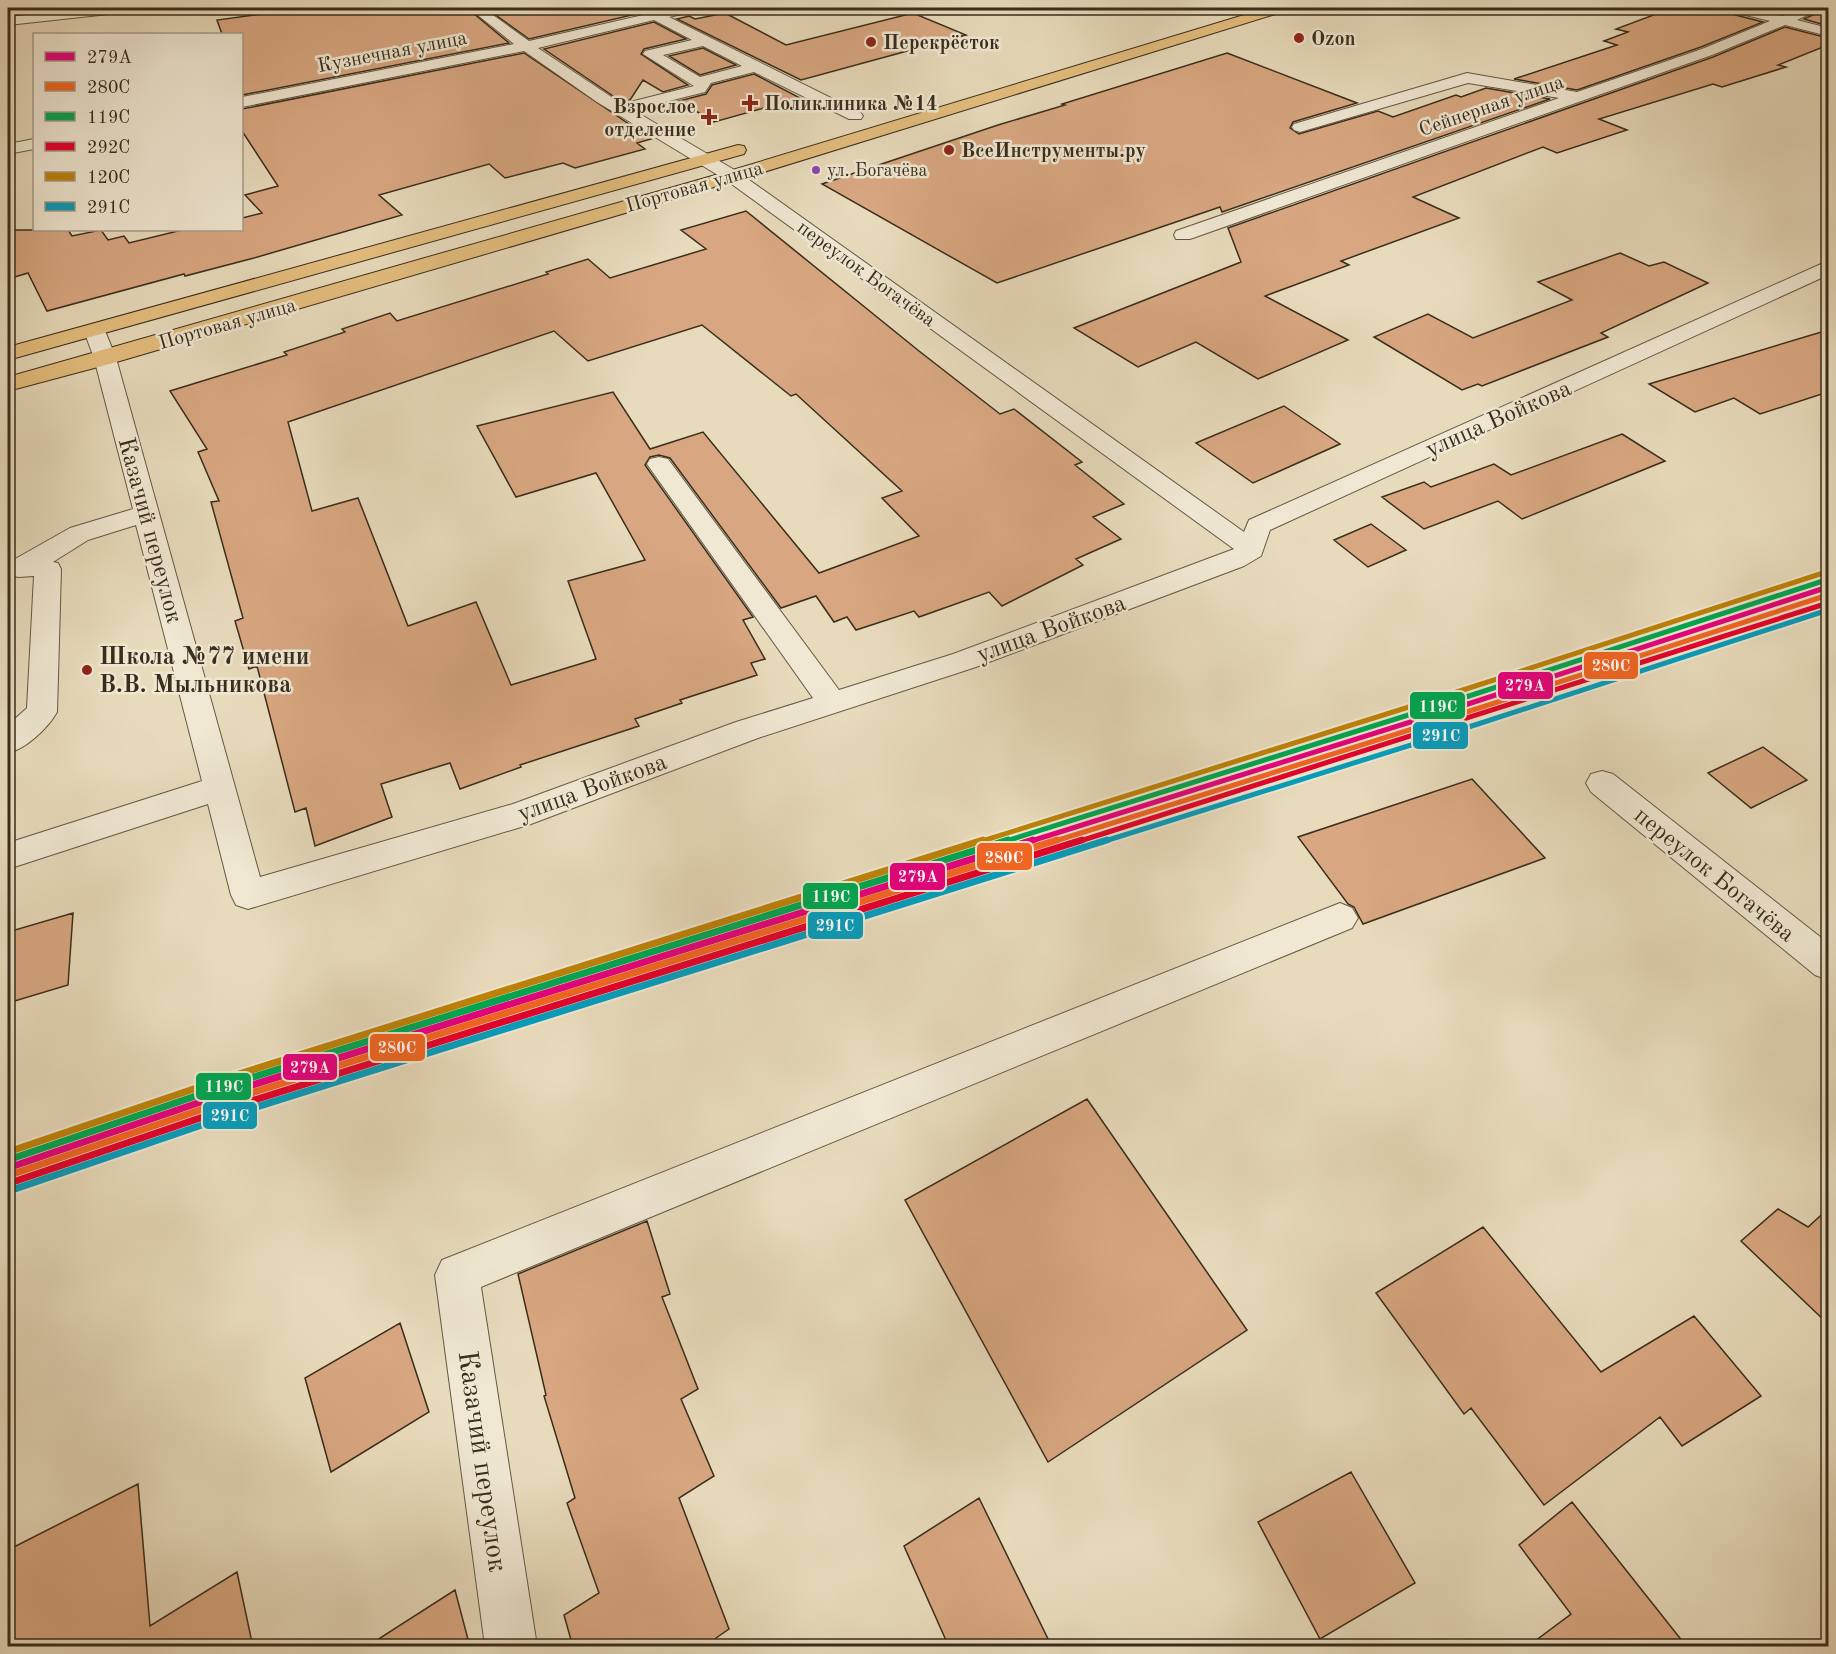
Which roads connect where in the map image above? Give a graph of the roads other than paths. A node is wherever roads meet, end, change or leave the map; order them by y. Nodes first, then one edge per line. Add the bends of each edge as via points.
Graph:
1 (127, 8) edge
2 (475, 8) edge
3 (690, 8) edge
4 (1224, 8) edge
5 (1280, 8) edge
6 (1734, 8) edge
7 (1811, 8) edge
8 (656, 16) junction
9 (1782, 20) junction
10 (8, 21) edge
11 (1179, 21) dead end
12 (1828, 32) edge
13 (705, 41) junction
14 (526, 46) junction
15 (756, 67) junction
16 (702, 84) junction
17 (1579, 97) junction
18 (243, 102) edge
19 (620, 109) junction
20 (861, 114) joint
21 (833, 122) dead end
22 (1300, 127) dead end
23 (33, 144) edge
24 (755, 145) dead end
25 (8, 149) edge
26 (707, 159) junction
27 (732, 176) junction
28 (1183, 235) dead end
29 (1828, 268) edge
30 (95, 331) junction
31 (8, 354) edge
32 (105, 358) junction
33 (8, 384) edge
34 (659, 464) dead end
35 (147, 513) junction
36 (1252, 550) junction
37 (16, 568) edge
38 (833, 704) junction
39 (8, 742) edge
40 (1602, 783) dead end
41 (220, 788) junction
42 (8, 856) edge
43 (243, 875) joint
44 (1340, 918) dead end
45 (1828, 964) edge
46 (512, 1647) edge

1 - 10 street
2 - 14 street, переулок Богачёва
3 - 8 street, Кузнечная улица
4 - 11 main road
5 - 27 main road, Портовая улица
6 - 9 street
7 - 9 street, Сейнерная улица
8 - 13 street
8 - 14 street, Кузнечная улица
9 - 12 street
9 - 17 street, Сейнерная улица via 1707,52
13 - 15 street
13 - 16 street via 650,54
14 - 18 street, Кузнечная улица
14 - 19 street, переулок Богачёва
15 - 16 street
15 - 20 street
16 - 19 street via 700,89
17 - 22 street via 1467,78
17 - 28 street, Сейнерная улица
19 - 26 street, переулок Богачёва
20 - 21 main road
23 - 25 street
24 - 26 main road, Портовая улица
26 - 27 street, переулок Богачёва
26 - 30 main road, Портовая улица
27 - 32 main road, Портовая улица
27 - 36 street, переулок Богачёва
29 - 36 street, улица Войкова via 1258,526
30 - 31 main road, Портовая улица
30 - 32 street
32 - 33 main road, Портовая улица
32 - 35 street, Казачий переулок
34 - 38 street
35 - 37 street via 79,534
35 - 41 street, Казачий переулок
36 - 38 street, улица Войкова via 1235,560 963,661
37 - 39 street via 48,569 42,712
38 - 43 street, улица Войкова via 747,730 519,815 248,895
40 - 45 street, переулок Богачёва
41 - 42 street
41 - 43 street, Казачий переулок
44 - 46 street, Казачий переулок via 457,1275

